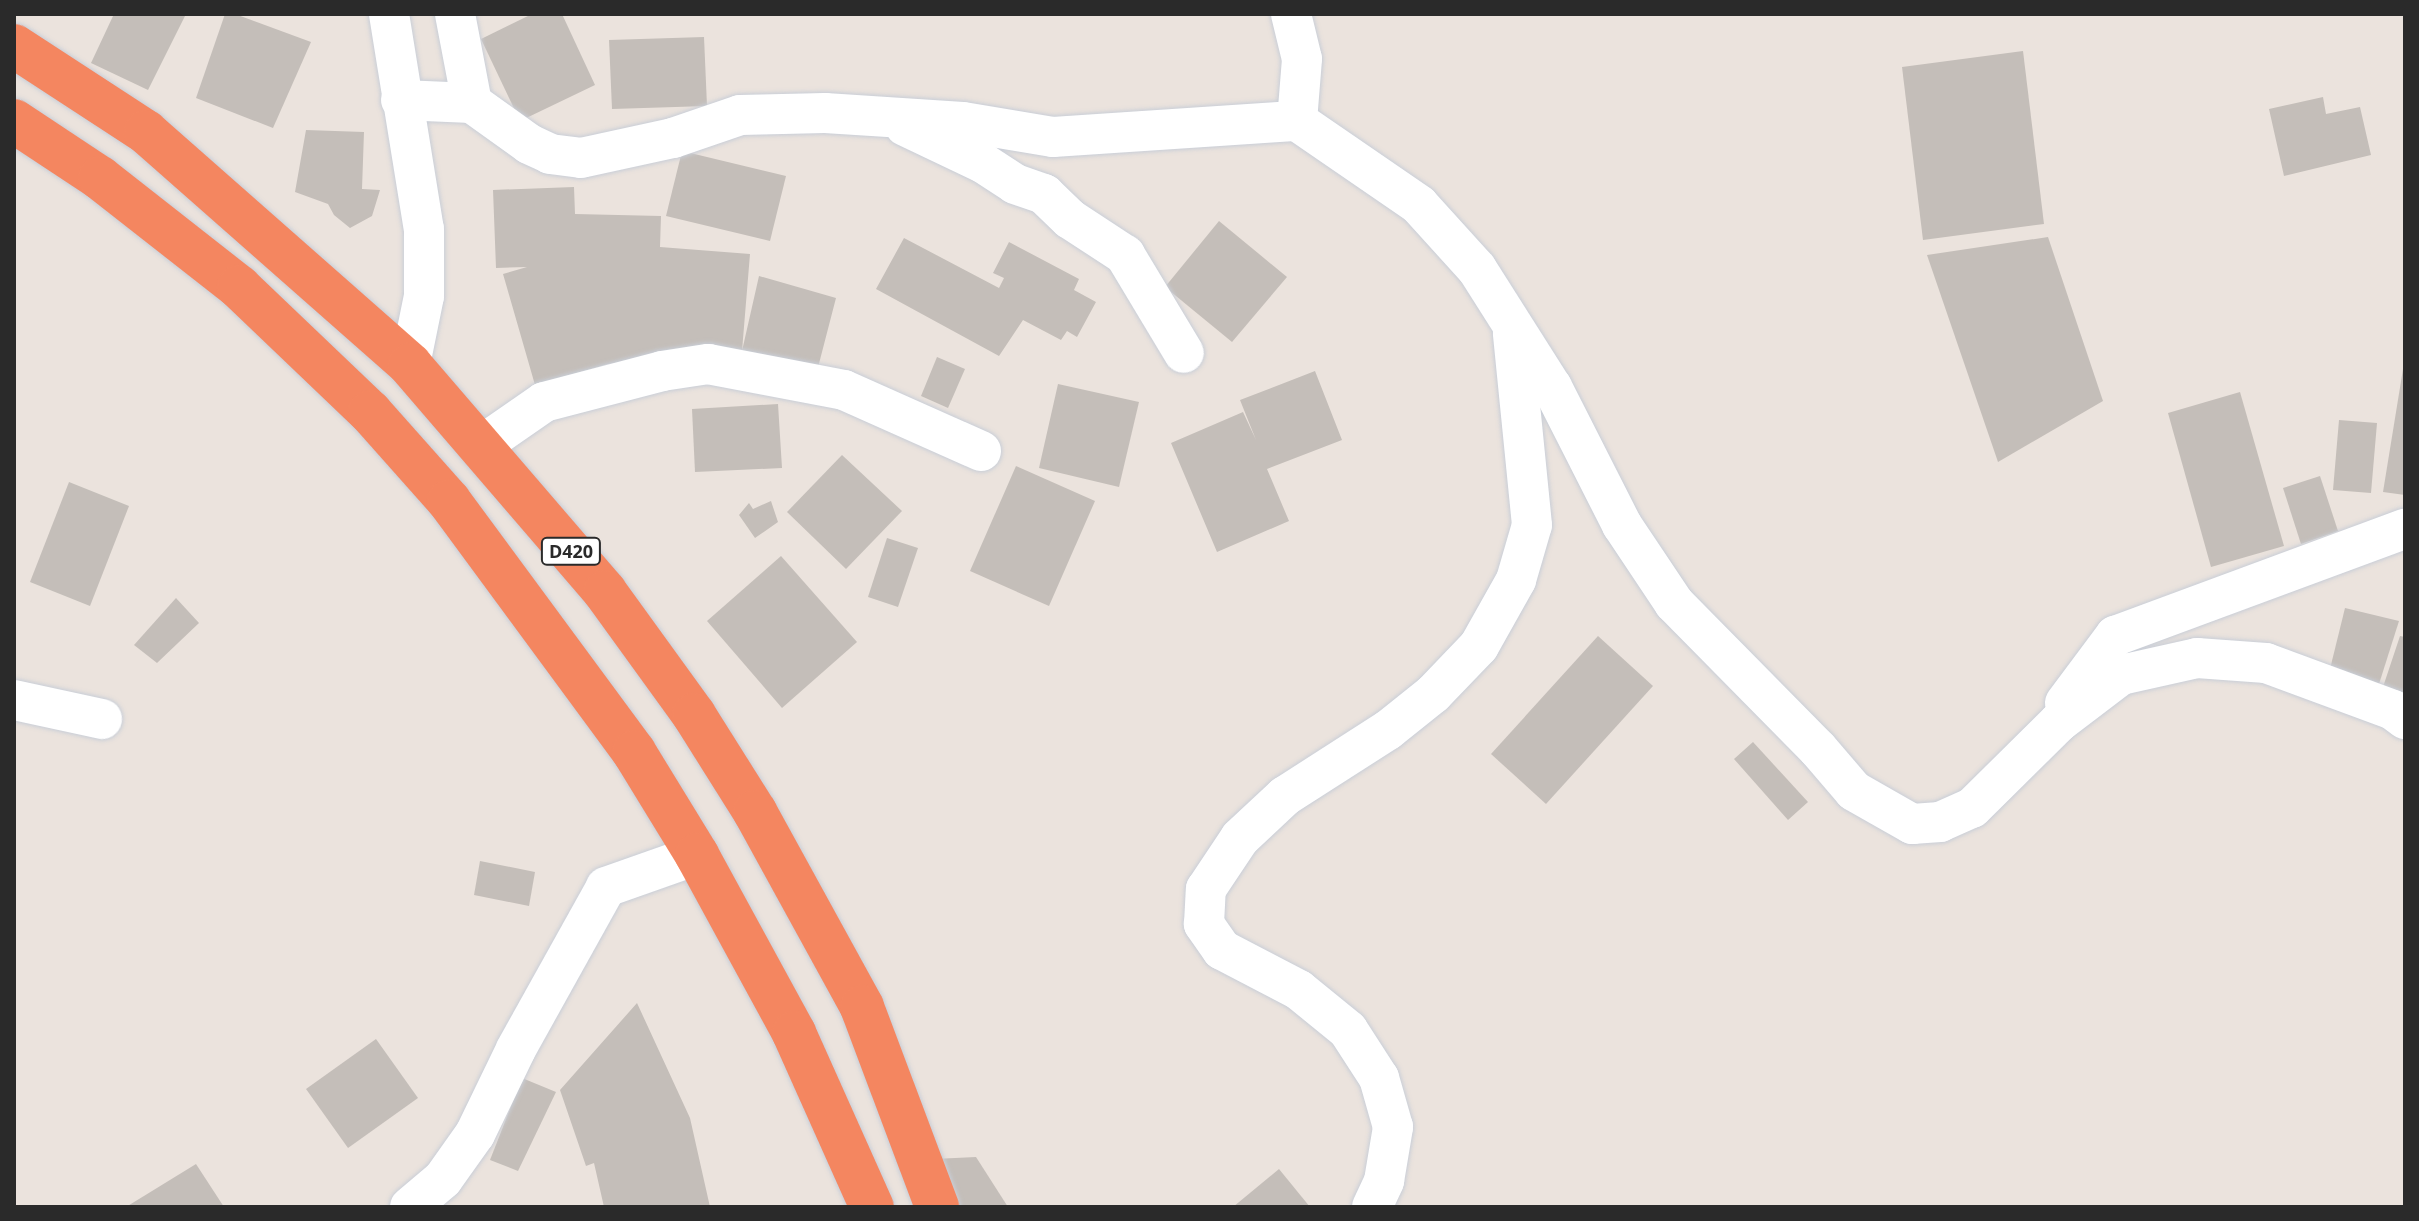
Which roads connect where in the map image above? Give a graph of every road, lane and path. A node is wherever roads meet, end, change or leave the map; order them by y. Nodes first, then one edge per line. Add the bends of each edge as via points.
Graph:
1 (389, 14) edge
2 (455, 14) edge
3 (1291, 14) edge
4 (14, 46) edge
5 (401, 100) junction
6 (472, 103) junction
7 (889, 117) junction
8 (14, 121) edge
9 (1297, 121) junction
10 (1512, 325) junction
11 (1184, 353) dead end
12 (410, 365) junction
13 (482, 445) junction
14 (981, 451) dead end
15 (2405, 529) edge
16 (14, 700) edge
17 (102, 719) dead end
18 (2405, 719) edge
19 (2059, 722) junction
20 (697, 855) junction
21 (410, 1207) edge
22 (872, 1207) edge
23 (937, 1207) edge
24 (1372, 1207) edge

1 - 5 street
2 - 6 street
3 - 9 street via 1302,59
4 - 12 highway, D420 via 146,132
5 - 6 street
5 - 12 street via 424,229 424,296
6 - 7 street via 529,144 550,154 581,158 673,138 740,115
7 - 9 street via 1053,137
7 - 11 street via 1044,194 1070,219 1125,255
8 - 20 highway via 100,178 239,287 370,412 449,501 547,632 634,752
9 - 10 street via 1419,205 1477,269
10 - 19 street via 1552,387 1622,525 1674,603 1854,791 1912,824 1940,822 1972,808
10 - 24 street via 1532,525 1516,580 1479,646 1433,694 1388,730 1285,796 1240,838 1206,889 1204,924 1222,950 1299,990 1348,1030 1379,1078 1393,1127 1384,1181
12 - 13 highway, D420
13 - 14 street via 544,402 708,364 844,390
13 - 23 highway, D420 via 605,592 694,715 755,812 862,1007
15 - 19 street via 2115,636 2067,696
16 - 17 street
18 - 19 street via 2266,663 2197,658 2121,675
20 - 21 street via 606,887 475,1134 443,1179
20 - 22 highway via 794,1033

